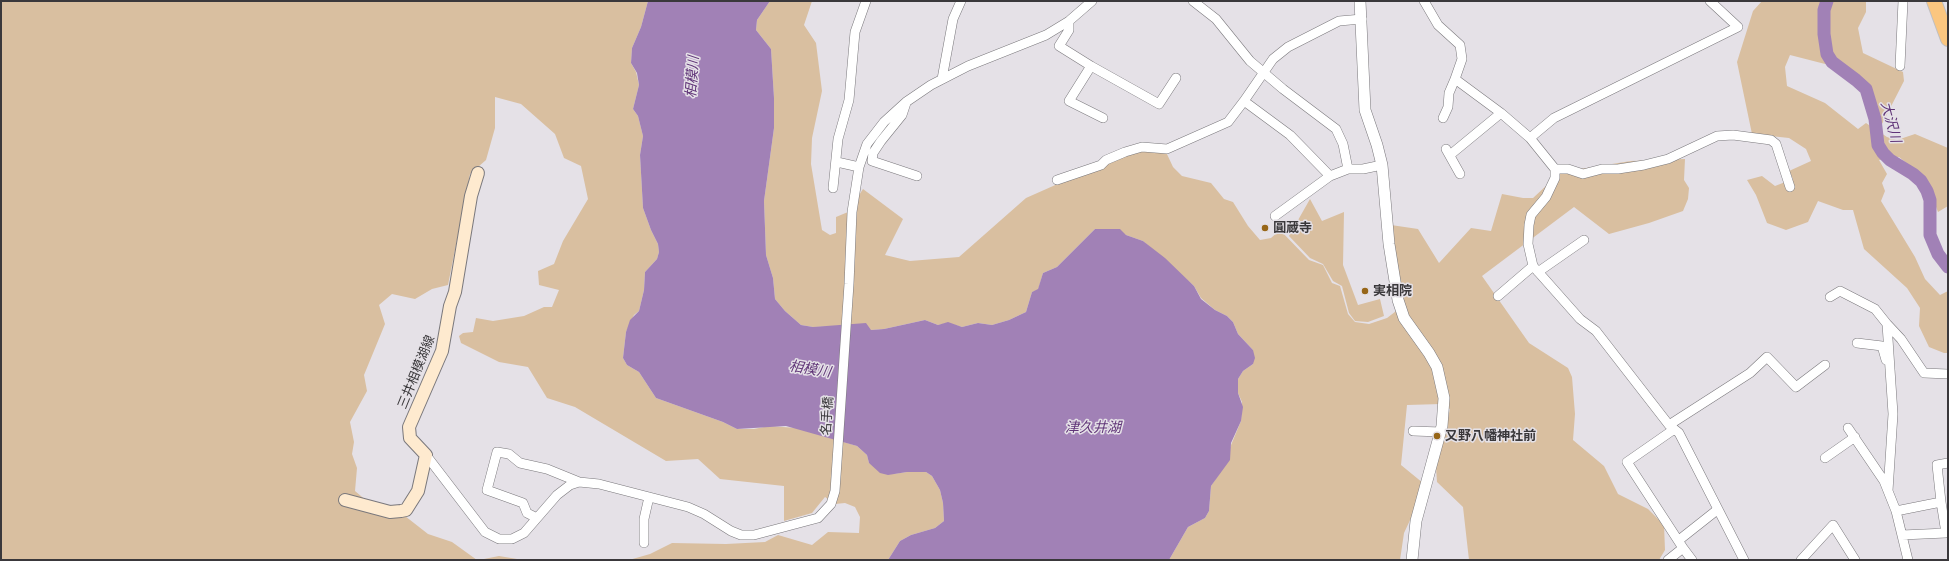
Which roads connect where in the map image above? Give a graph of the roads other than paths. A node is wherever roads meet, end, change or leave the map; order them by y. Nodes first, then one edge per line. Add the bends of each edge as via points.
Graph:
1 (866, 1) edge
2 (961, 1) edge
3 (1092, 1) edge
4 (1193, 1) edge
5 (1360, 1) edge
6 (1424, 1) edge
7 (1710, 1) edge
8 (1903, 1) edge
9 (1934, 1) edge
10 (1362, 19) junction
11 (1069, 20) junction
12 (1948, 39) edge
13 (1091, 66) junction
14 (1900, 66) dead end
15 (1263, 71) junction
16 (1176, 78) dead end
17 (942, 79) junction
18 (1455, 79) junction
19 (1244, 101) junction
20 (906, 102) junction
21 (1501, 113) junction
22 (1103, 118) dead end
23 (1443, 118) dead end
24 (1530, 138) junction
25 (837, 162) junction
26 (1382, 165) junction
27 (859, 167) junction
28 (1348, 169) junction
29 (1555, 169) junction
30 (478, 173) dead end
31 (1460, 174) dead end
32 (917, 176) dead end
33 (1330, 176) junction
34 (1057, 180) dead end
35 (1790, 187) dead end
36 (833, 188) dead end
37 (1275, 216) dead end
38 (1584, 240) dead end
39 (1536, 269) junction
40 (1498, 296) dead end
41 (1830, 297) dead end
42 (1887, 324) junction
43 (1858, 343) dead end
44 (1825, 365) dead end
45 (1891, 368) junction
46 (1948, 374) edge
47 (1671, 428) junction
48 (1848, 428) dead end
49 (1413, 431) dead end
50 (1441, 432) junction
51 (1855, 437) junction
52 (426, 455) junction
53 (1825, 458) dead end
54 (1948, 463) edge
55 (579, 482) junction
56 (1888, 490) junction
57 (649, 497) junction
58 (345, 500) dead end
59 (1941, 502) junction
60 (1717, 510) junction
61 (1896, 511) junction
62 (537, 518) junction
63 (1902, 536) junction
64 (644, 543) dead end
65 (1681, 544) junction
66 (1740, 559) edge
67 (1852, 559) edge
68 (1412, 560) edge
69 (1668, 560) edge
70 (1692, 560) edge
71 (1801, 560) edge
72 (1908, 560) edge

1 - 25 street via 856,32 849,100 838,139
2 - 17 street via 953,19
3 - 11 street, 名手橋
4 - 15 street via 1216,19 1250,61
5 - 10 street
6 - 18 street via 1438,25 1460,45 1462,59
7 - 24 street via 1738,27 1554,118
8 - 14 street
9 - 12 highway
10 - 15 street via 1339,21 1288,47 1272,59
10 - 26 street via 1365,110 1378,145
11 - 13 street via 1070,30 1059,46
11 - 17 street, 名手橋 via 1046,35
13 - 16 street via 1159,104
13 - 22 street via 1070,101
15 - 19 street
15 - 28 street via 1336,129 1343,144
17 - 20 street, 名手橋
18 - 21 street
18 - 23 street
19 - 33 street via 1290,135
19 - 34 street via 1228,122 1167,149 1142,147
20 - 27 street, 名手橋 via 873,136 863,153
20 - 32 street via 902,115 873,153 872,161
21 - 24 street
21 - 31 street via 1448,152
24 - 29 street
25 - 27 street
25 - 36 street
26 - 28 street
26 - 50 street via 1389,244 1398,300 1404,318 1437,367 1444,398
27 - 57 street, 名手橋 via 852,212 836,478 831,504 818,518 754,535 736,534 696,510
28 - 33 street
29 - 35 street via 1568,169 1583,174 1602,169 1644,165 1668,159 1717,136 1733,135 1771,140 1776,144
29 - 39 street via 1555,178 1546,197 1531,215 1529,225 1528,244
30 - 52 main road, 三井相模湖線 via 471,196 442,351 410,427 410,438
33 - 37 street
38 - 39 street
39 - 40 street
39 - 47 street via 1580,319 1596,331
41 - 42 street via 1840,290 1875,309
42 - 45 street
42 - 46 street via 1901,339 1924,373
43 - 45 street via 1882,346
44 - 47 street via 1796,387 1767,357 1750,373
45 - 56 street via 1894,414
47 - 60 street via 1679,433
47 - 65 street via 1627,462
48 - 51 street
49 - 50 street
50 - 68 street via 1416,521
51 - 53 street
51 - 56 street
52 - 58 main road via 418,492 406,510 390,512
52 - 62 street via 491,537 504,540 516,538
54 - 59 street via 1937,465
55 - 57 street, 名手橋 via 599,484
55 - 62 street via 563,489
55 - 62 street, 名手橋 via 547,469 520,463 509,454 497,452 487,490 522,503 527,513
56 - 61 street
57 - 64 street via 644,519
59 - 61 street
59 - 63 street via 1946,533
60 - 65 street
60 - 66 street
61 - 63 street
63 - 72 street
65 - 69 street
65 - 70 street
67 - 71 street via 1833,525

